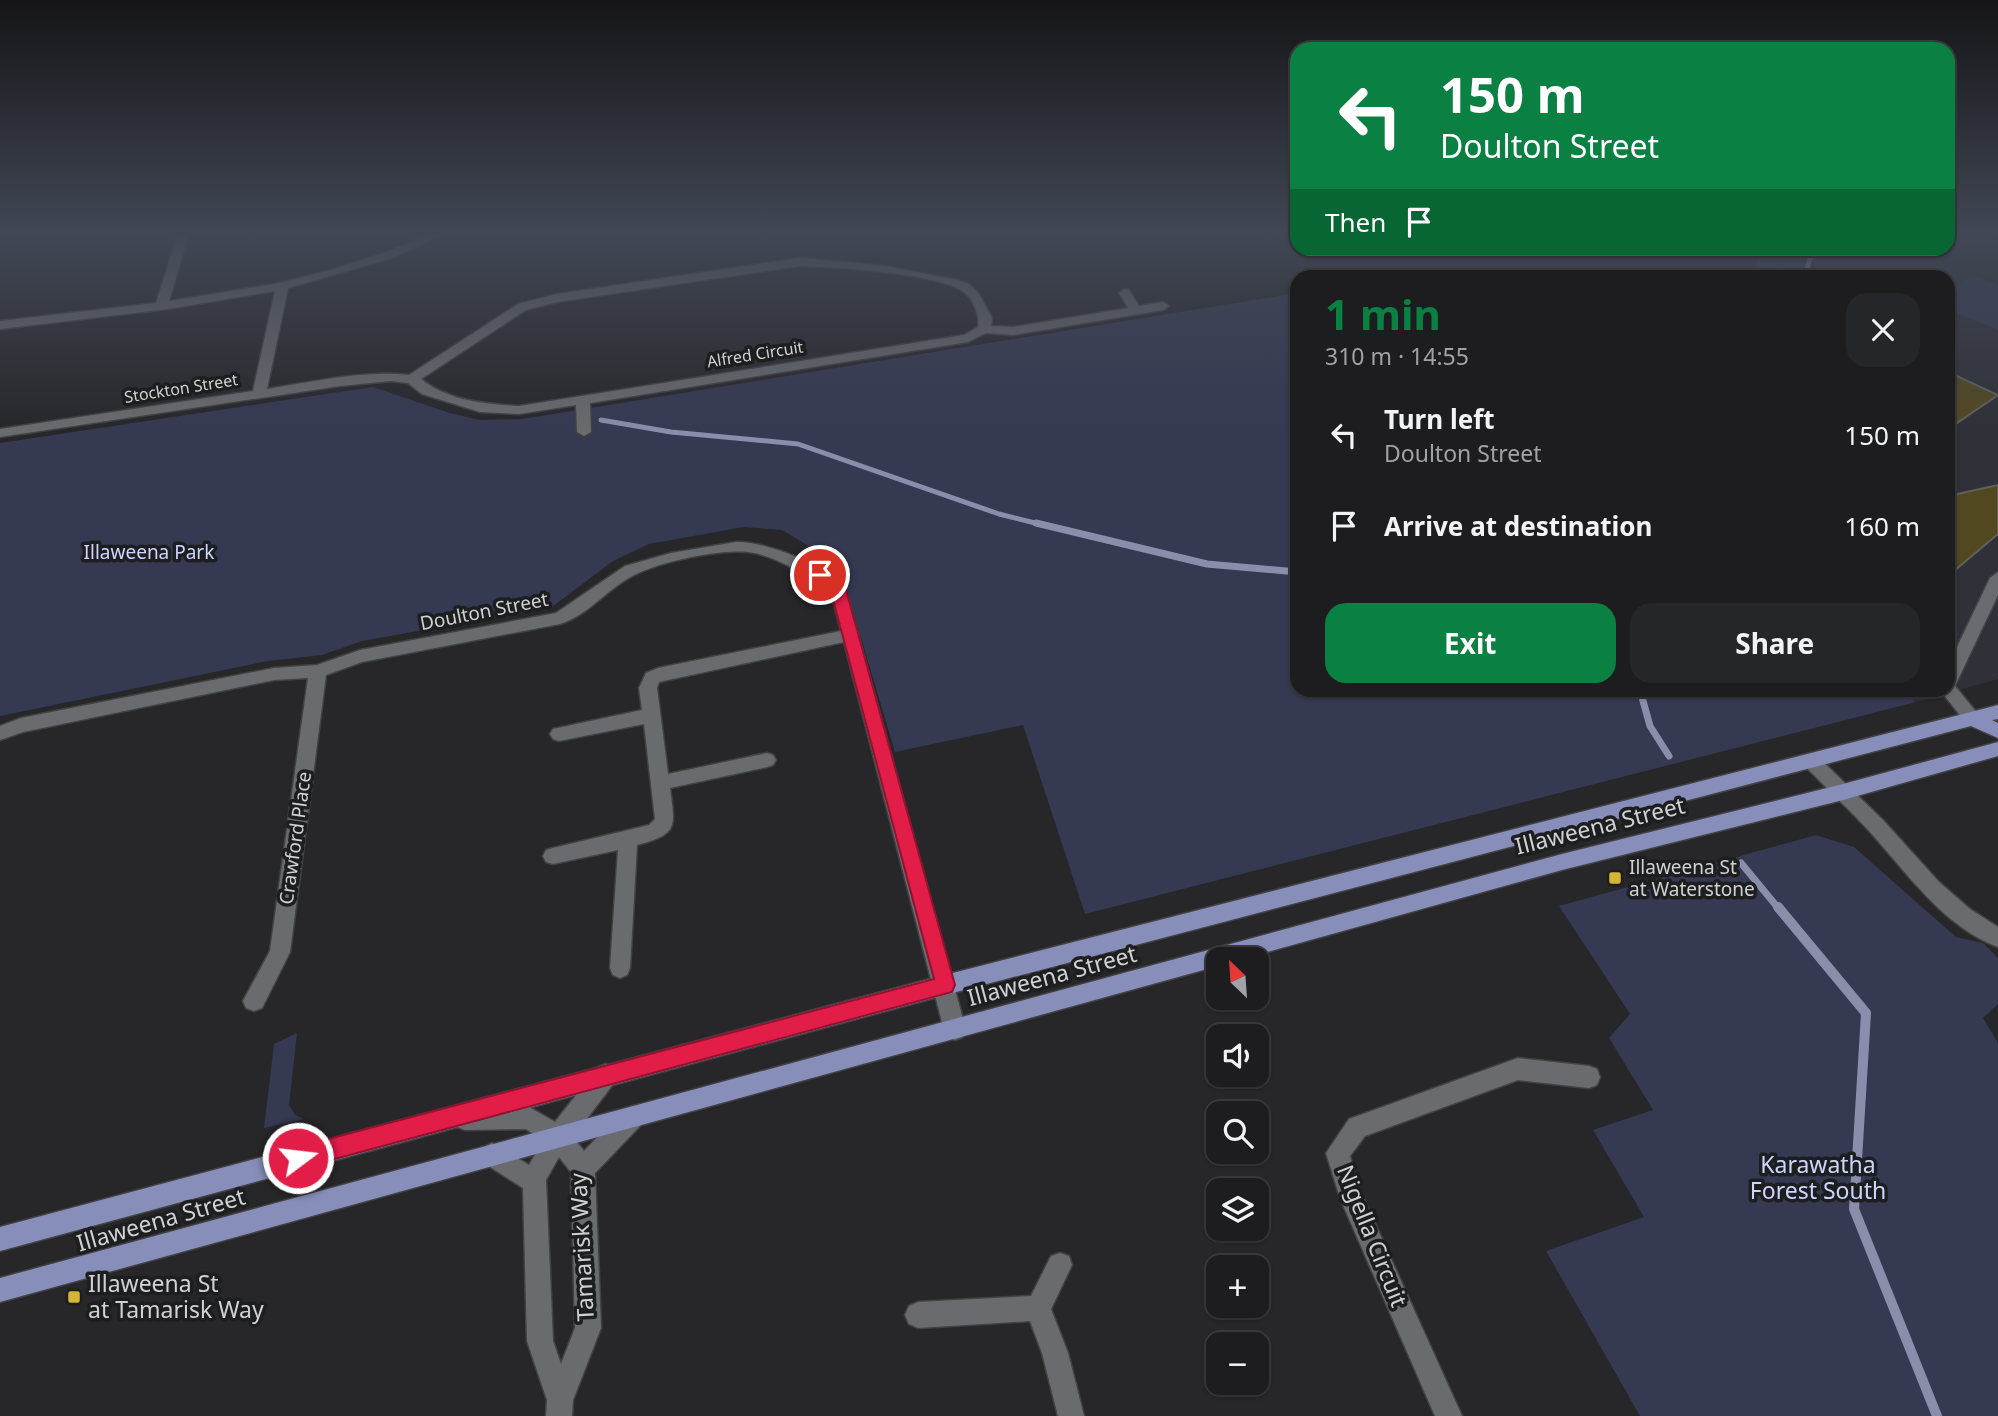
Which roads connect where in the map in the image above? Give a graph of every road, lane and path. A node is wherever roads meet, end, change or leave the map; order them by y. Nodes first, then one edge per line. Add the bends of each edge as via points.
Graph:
1 (163, 300) edge
2 (188, 300) edge
3 (279, 300) edge
4 (549, 300) edge
5 (976, 300) edge
6 (1130, 300) edge
7 (162, 304) junction
8 (1163, 306) dead end
9 (1136, 310) junction
10 (0, 326) edge
11 (984, 329) junction
12 (412, 379) junction
13 (259, 394) junction
14 (583, 400) junction
15 (584, 432) dead end
16 (0, 433) edge
17 (1998, 578) edge
18 (1993, 599) edge
19 (850, 635) junction
20 (1955, 652) edge
21 (318, 671) junction
22 (1955, 697) edge
23 (1998, 712) edge
24 (652, 715) junction
25 (1973, 719) junction
26 (1998, 731) edge
27 (0, 733) edge
28 (559, 734) dead end
29 (1998, 749) edge
30 (767, 760) dead end
31 (1811, 761) junction
32 (660, 783) junction
33 (1843, 792) junction
34 (628, 839) junction
35 (553, 856) dead end
36 (1998, 938) edge
37 (620, 968) dead end
38 (945, 985) junction
39 (254, 1000) dead end
40 (955, 1030) junction
41 (606, 1075) junction
42 (1589, 1077) dead end
43 (633, 1117) junction
44 (441, 1119) junction
45 (558, 1137) junction
46 (492, 1155) junction
47 (583, 1168) junction
48 (534, 1182) junction
49 (0, 1238) edge
50 (1060, 1265) dead end
51 (0, 1290) edge
52 (1038, 1308) junction
53 (918, 1315) dead end
54 (559, 1408) edge
55 (1070, 1416) edge
56 (1449, 1416) edge

1 - 7 street
2 - 7 street
3 - 13 street, Stockton Street
4 - 12 street via 522,307
5 - 11 street via 986,318
6 - 9 street
7 - 10 street
8 - 9 street
9 - 11 street via 1013,331
11 - 14 street, Alfred Circuit via 968,338
12 - 13 street, Alfred Circuit via 365,379
12 - 14 street, Alfred Circuit via 426,391 480,408 519,410
13 - 16 street, Stockton Street
14 - 15 street
17 - 18 street
18 - 20 street
19 - 21 street, Doulton Street via 838,590 831,581 750,547 733,548 629,571 581,608 560,618 360,656
19 - 24 street via 664,673 652,678 648,688
19 - 38 street, Doulton Street
21 - 27 street, Doulton Street via 247,680 20,725
21 - 39 street, Crawford Place via 280,952
22 - 25 street
23 - 25 main road, Illaweena Street
24 - 28 street
24 - 32 street
25 - 26 main road
25 - 31 main road, Illaweena Street
29 - 33 main road, Illaweena Street
30 - 32 street
31 - 33 street
31 - 38 main road, Illaweena Street
32 - 34 street via 665,822 655,832
33 - 36 street via 1937,896
33 - 40 main road, Illaweena Street via 1562,862
34 - 35 street
34 - 37 street
38 - 40 street, Doulton Street
38 - 41 main road, Illaweena Street
40 - 43 main road, Illaweena Street
41 - 44 main road, Illaweena Street
41 - 45 street, Tamarisk Way
42 - 56 street, Nigella Circuit via 1518,1069 1357,1127 1338,1153 1348,1190
43 - 45 main road, Illaweena Street
43 - 47 street
44 - 45 street, Tamarisk Way via 529,1118
44 - 49 main road, Illaweena Street
45 - 46 main road, Illaweena Street
45 - 47 street, Tamarisk Way
45 - 48 street, Tamarisk Way
46 - 48 street
46 - 51 main road, Illaweena Street
47 - 54 street, Tamarisk Way via 588,1328
48 - 54 street, Tamarisk Way via 540,1341
50 - 52 street
52 - 53 street
52 - 55 street via 1055,1353

